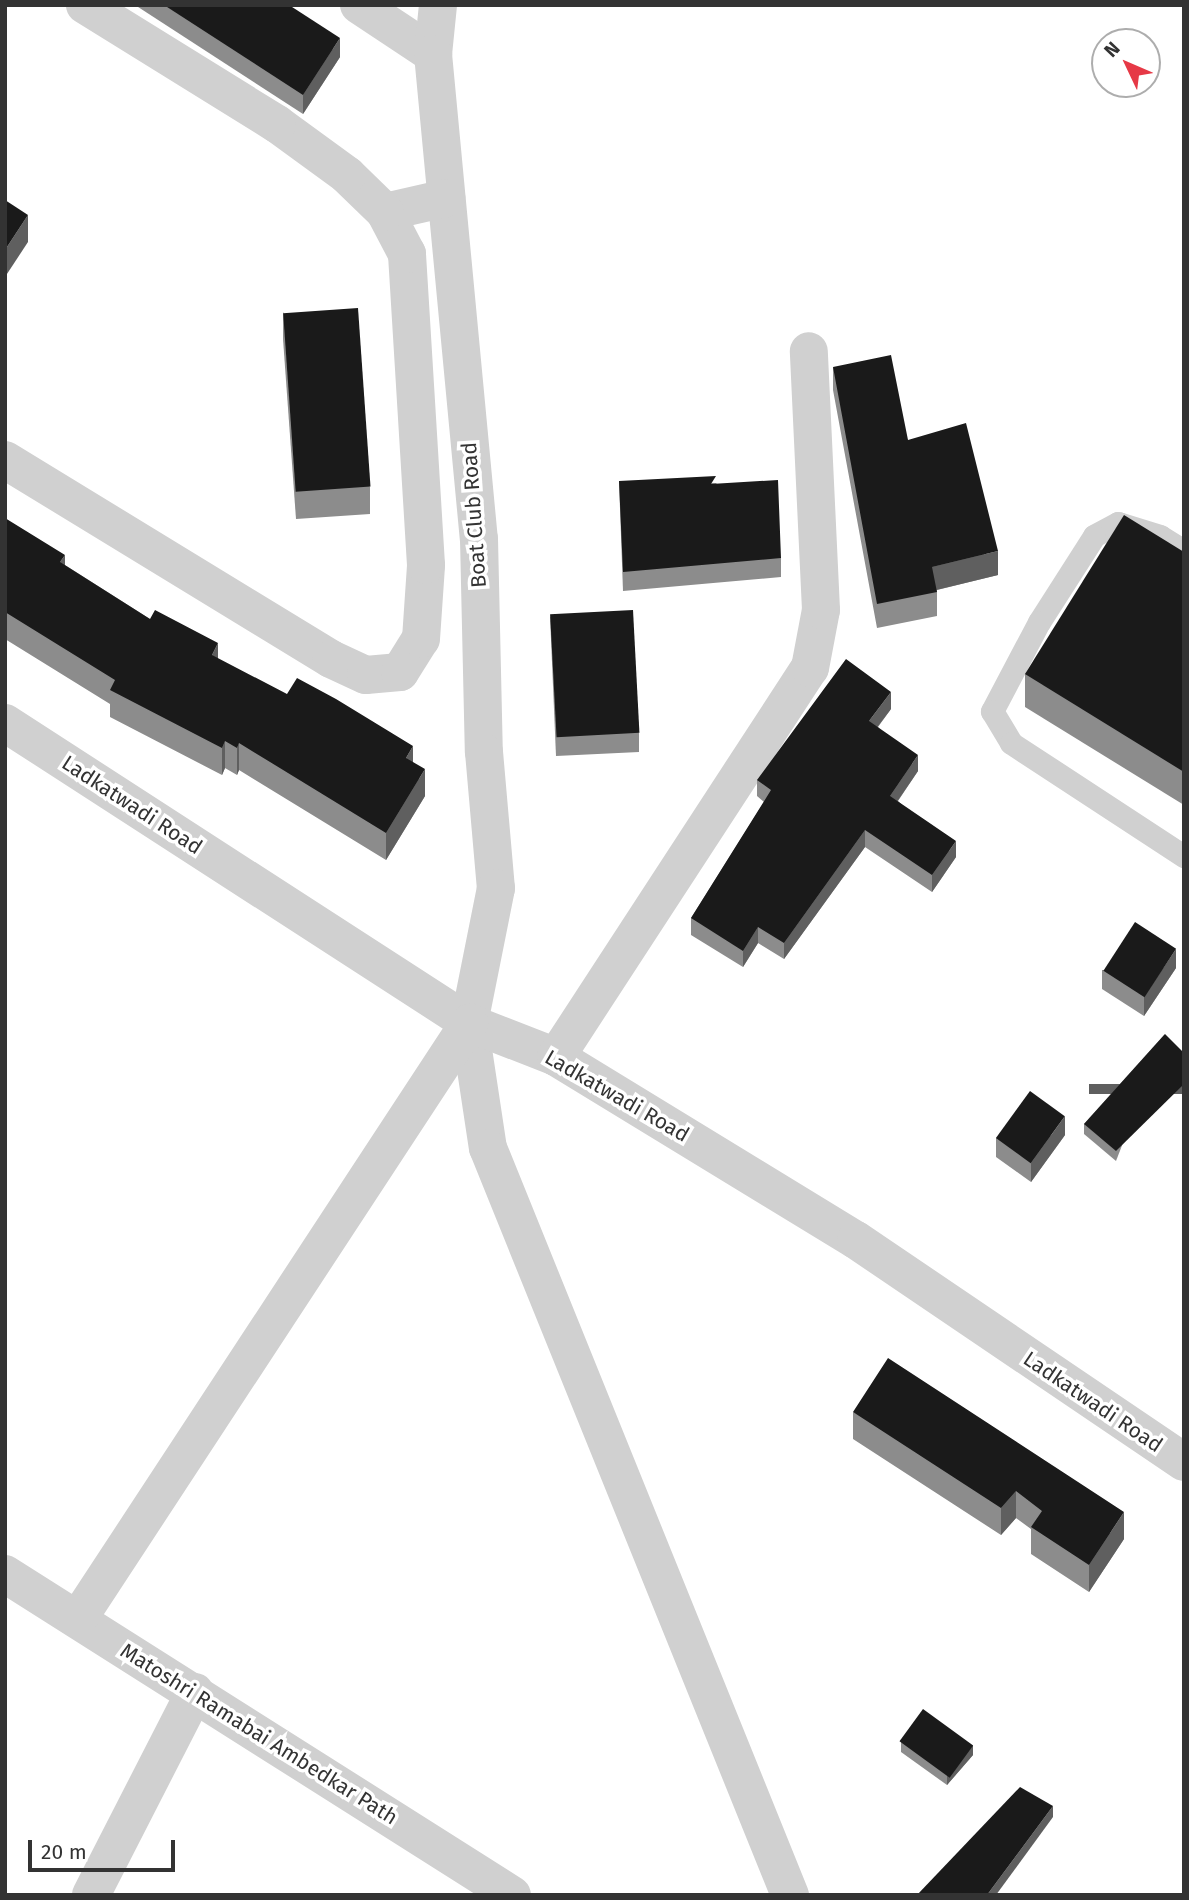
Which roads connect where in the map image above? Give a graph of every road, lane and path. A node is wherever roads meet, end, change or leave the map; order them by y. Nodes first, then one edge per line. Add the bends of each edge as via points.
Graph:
1 (85, 5) edge
2 (359, 5) edge
3 (438, 5) edge
4 (433, 54) junction
5 (446, 198) junction
6 (385, 212) junction
7 (808, 351) dead end
8 (5, 460) edge
9 (1184, 551) edge
10 (5, 723) edge
11 (1184, 856) edge
12 (469, 1023) junction
13 (556, 1057) junction
14 (1184, 1462) edge
15 (9, 1584) edge
16 (78, 1619) junction
17 (195, 1692) junction
18 (91, 1895) edge
19 (512, 1895) edge
20 (790, 1895) edge

1 - 6 street via 277,124 347,175
2 - 4 street
3 - 4 street, Boat Club Road
4 - 5 street, Boat Club Road
5 - 6 street
5 - 12 street, Boat Club Road via 479,539 484,752 496,888
6 - 8 street via 407,254 426,565 421,639 400,672 366,675 331,659
7 - 13 street via 821,610 810,668
9 - 11 lane via 1160,536 1118,523 1094,536 1039,622 992,711 1011,743
10 - 12 street, Ladkatwadi Road
12 - 13 street, Ladkatwadi Road
12 - 16 street
12 - 20 street via 488,1148
13 - 14 street, Ladkatwadi Road via 856,1240
15 - 16 street, Matoshri Ramabai Ambedkar Path
16 - 17 street, Matoshri Ramabai Ambedkar Path
17 - 18 street
17 - 19 street, Matoshri Ramabai Ambedkar Path

